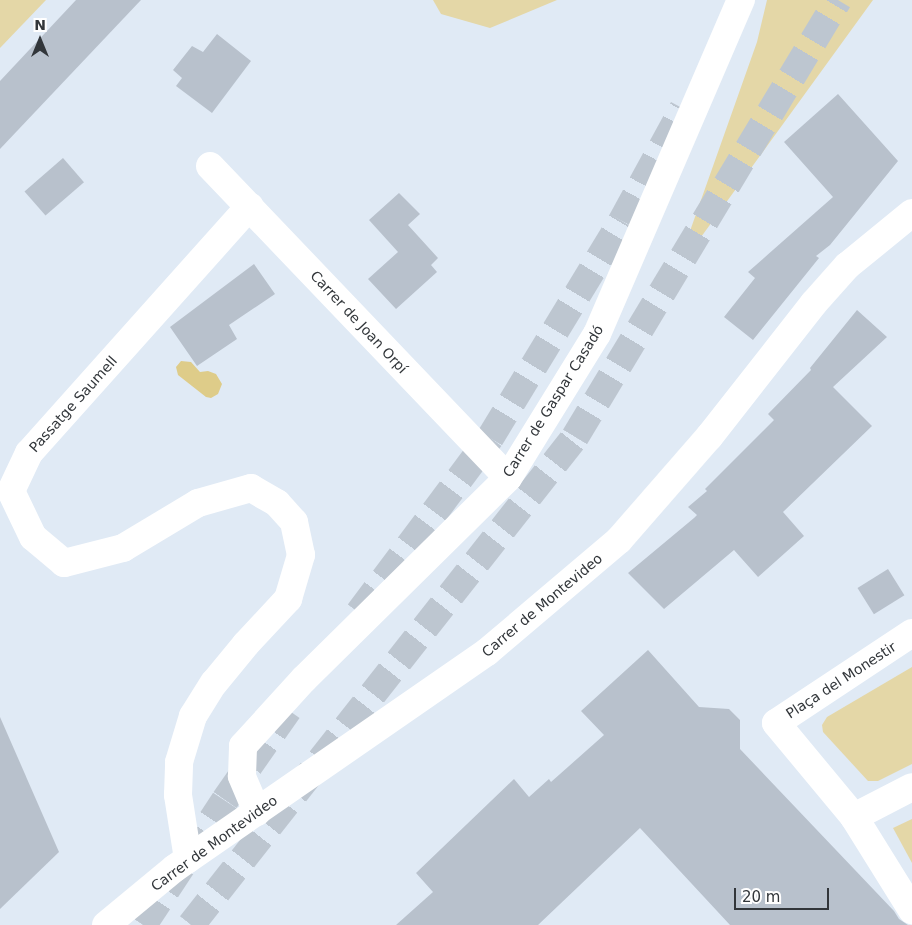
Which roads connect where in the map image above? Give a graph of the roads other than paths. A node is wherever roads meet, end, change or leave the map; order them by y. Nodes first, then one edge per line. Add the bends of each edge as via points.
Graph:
1 (741, 0) edge
2 (210, 166) dead end
3 (250, 206) junction
4 (912, 213) edge
5 (508, 478) junction
6 (912, 633) edge
7 (912, 787) edge
8 (257, 812) junction
9 (854, 817) junction
10 (188, 859) junction
11 (912, 910) edge
12 (106, 925) edge

1 - 5 street, Carrer de Gaspar Casadó via 597,334
2 - 3 street, Carrer de Joan Orpí
3 - 5 street, Carrer de Joan Orpí
3 - 10 street, Passatge Saumell via 29,453 11,491 33,537 64,563 124,548 198,503 251,488 277,503 294,522 301,555 288,599 214,683 193,716 179,762 178,795
4 - 8 street, Carrer de Montevideo via 847,266 709,437 619,540 487,652
5 - 8 street, Carrer de Gaspar Casadó via 304,679 244,746 242,776
6 - 9 street, Plaça del Monestir via 776,723
7 - 9 street
8 - 10 street, Carrer de Montevideo
9 - 11 street
10 - 12 street, Carrer de Montevideo

